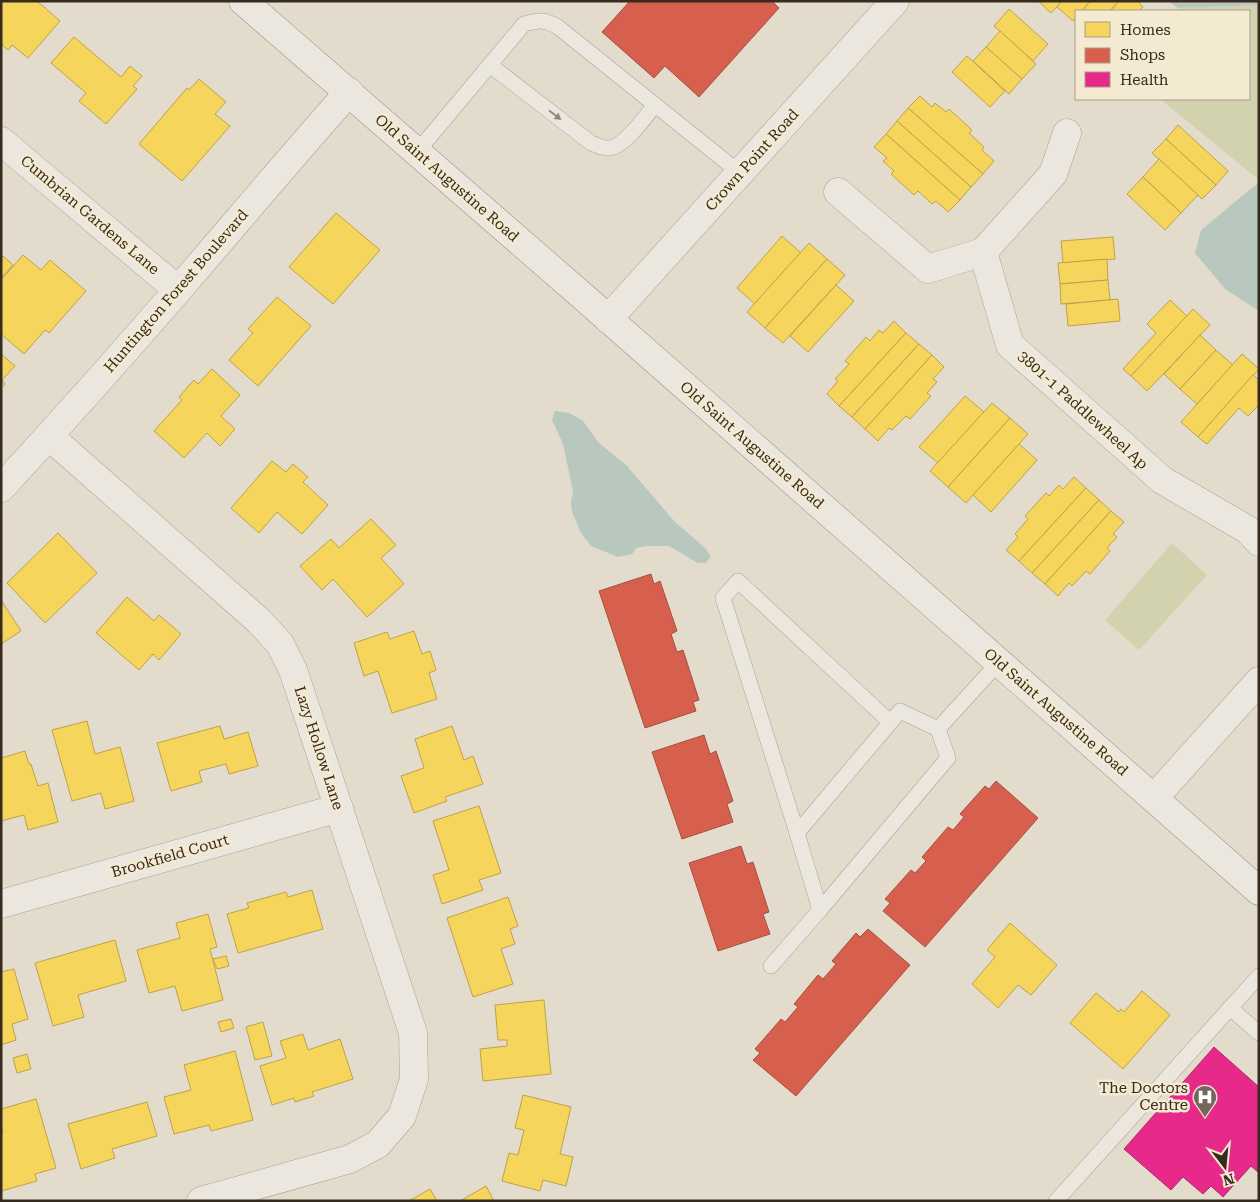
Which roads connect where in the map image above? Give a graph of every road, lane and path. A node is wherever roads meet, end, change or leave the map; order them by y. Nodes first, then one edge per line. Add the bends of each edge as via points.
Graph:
1 (243, 1) edge
2 (895, 1) edge
3 (490, 65) junction
4 (350, 92) junction
5 (655, 105) junction
6 (1067, 133) dead end
7 (1, 141) edge
8 (417, 152) junction
9 (740, 173) junction
10 (838, 192) dead end
11 (983, 252) junction
12 (178, 290) junction
13 (608, 319) junction
14 (49, 436) junction
15 (1, 488) edge
16 (1259, 542) edge
17 (999, 662) junction
18 (1259, 681) edge
19 (890, 722) junction
20 (938, 729) junction
21 (1154, 798) junction
22 (339, 808) junction
23 (797, 832) junction
24 (1259, 890) edge
25 (1, 904) edge
26 (820, 910) junction
27 (771, 966) dead end
28 (1259, 976) edge
29 (1230, 1008) junction
30 (1259, 1033) edge
31 (201, 1201) edge
32 (1056, 1201) edge

1 - 4 street, Old Saint Augustine Road
2 - 9 street, Crown Point Road
3 -> 5 lane via 591,143 603,148 612,148 624,141
3 - 5 lane via 524,24 548,21
3 - 8 lane
4 - 8 street, Old Saint Augustine Road
4 - 12 street, Huntington Forest Boulevard
5 - 9 lane
6 - 11 street via 1052,174
7 - 12 street, Cumbrian Gardens Lane
8 - 13 street, Old Saint Augustine Road
9 - 13 street, Crown Point Road
10 - 11 street via 928,270
11 - 16 street, 3801-1 Paddlewheel Ap via 1010,345 1162,480 1248,530
12 - 14 street, Huntington Forest Boulevard
13 - 17 street, Old Saint Augustine Road
14 - 15 street, Huntington Forest Boulevard
14 - 22 street, Lazy Hollow Lane via 259,621 280,644 293,670
17 - 20 lane
17 - 21 street, Old Saint Augustine Road
18 - 21 street
19 - 20 lane via 900,711
19 - 23 lane
19 - 23 lane via 738,581 723,598
20 - 26 lane via 948,758
21 - 24 street, Old Saint Augustine Road
22 - 25 street, Brookfield Court
22 - 31 street, Lazy Hollow Lane via 413,1033 414,1079 402,1116 378,1144 350,1159
23 - 26 lane
26 - 27 lane
28 - 29 lane
29 - 30 lane
29 - 32 lane

